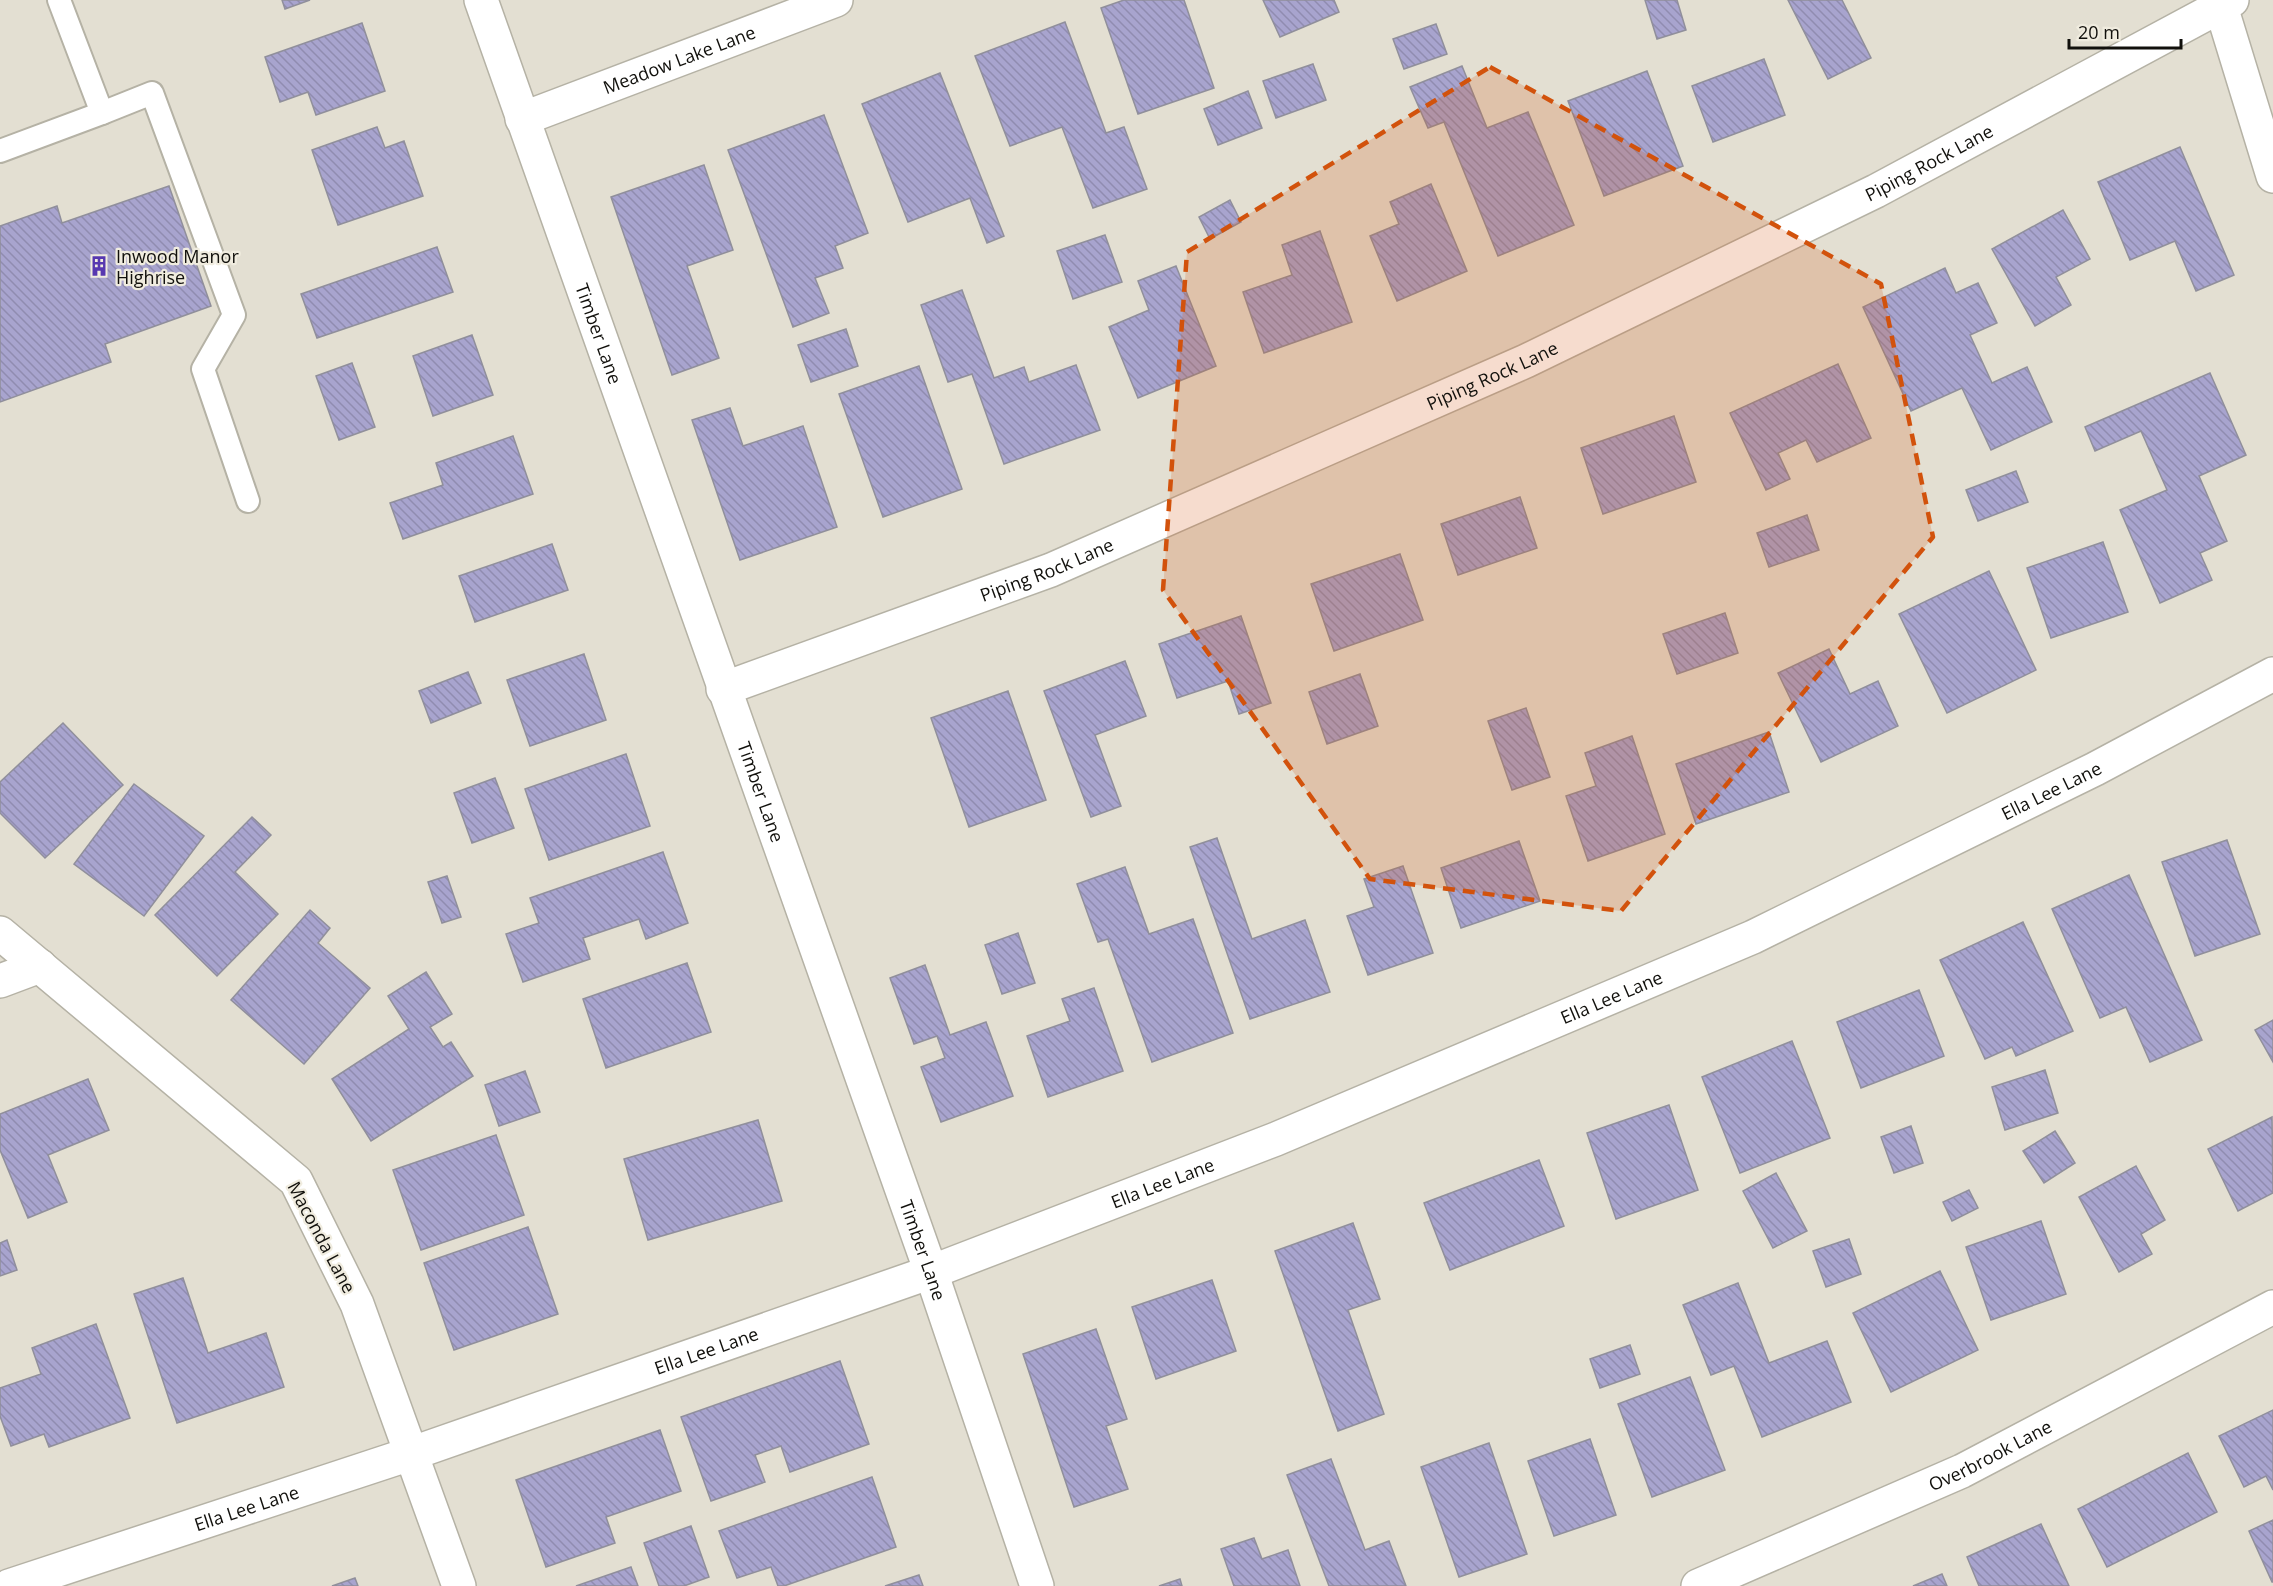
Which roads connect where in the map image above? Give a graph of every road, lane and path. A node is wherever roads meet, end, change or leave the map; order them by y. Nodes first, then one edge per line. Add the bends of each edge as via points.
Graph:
1 (59, 0) edge
2 (481, 0) edge
3 (836, 0) edge
4 (2224, 2) edge
5 (102, 113) junction
6 (522, 118) junction
7 (0, 151) edge
8 (2273, 176) edge
9 (248, 501) dead end
10 (2273, 674) edge
11 (723, 689) junction
12 (0, 933) edge
13 (40, 966) junction
14 (0, 981) edge
15 (931, 1272) junction
16 (2273, 1307) edge
17 (413, 1453) junction
18 (9, 1586) edge
19 (459, 1586) edge
20 (1037, 1586) edge
21 (1698, 1586) edge

1 - 5 lane
2 - 6 street, Timber Lane
3 - 6 street, Meadow Lake Lane
4 - 8 street
4 - 11 street, Piping Rock Lane via 1876,192 1526,361 1051,570
5 - 7 lane
5 - 9 lane via 152,93 234,315 203,369
6 - 11 street, Timber Lane
10 - 15 street, Ella Lee Lane via 2095,769 1753,937 1276,1139
11 - 15 street, Timber Lane
12 - 13 street, Maconda Lane
13 - 14 street
13 - 17 street, Maconda Lane via 296,1181 357,1304
15 - 17 street, Ella Lee Lane
15 - 20 street, Timber Lane
16 - 21 street, Overbrook Lane via 1962,1471
17 - 18 street, Ella Lee Lane
17 - 19 street, Maconda Lane

